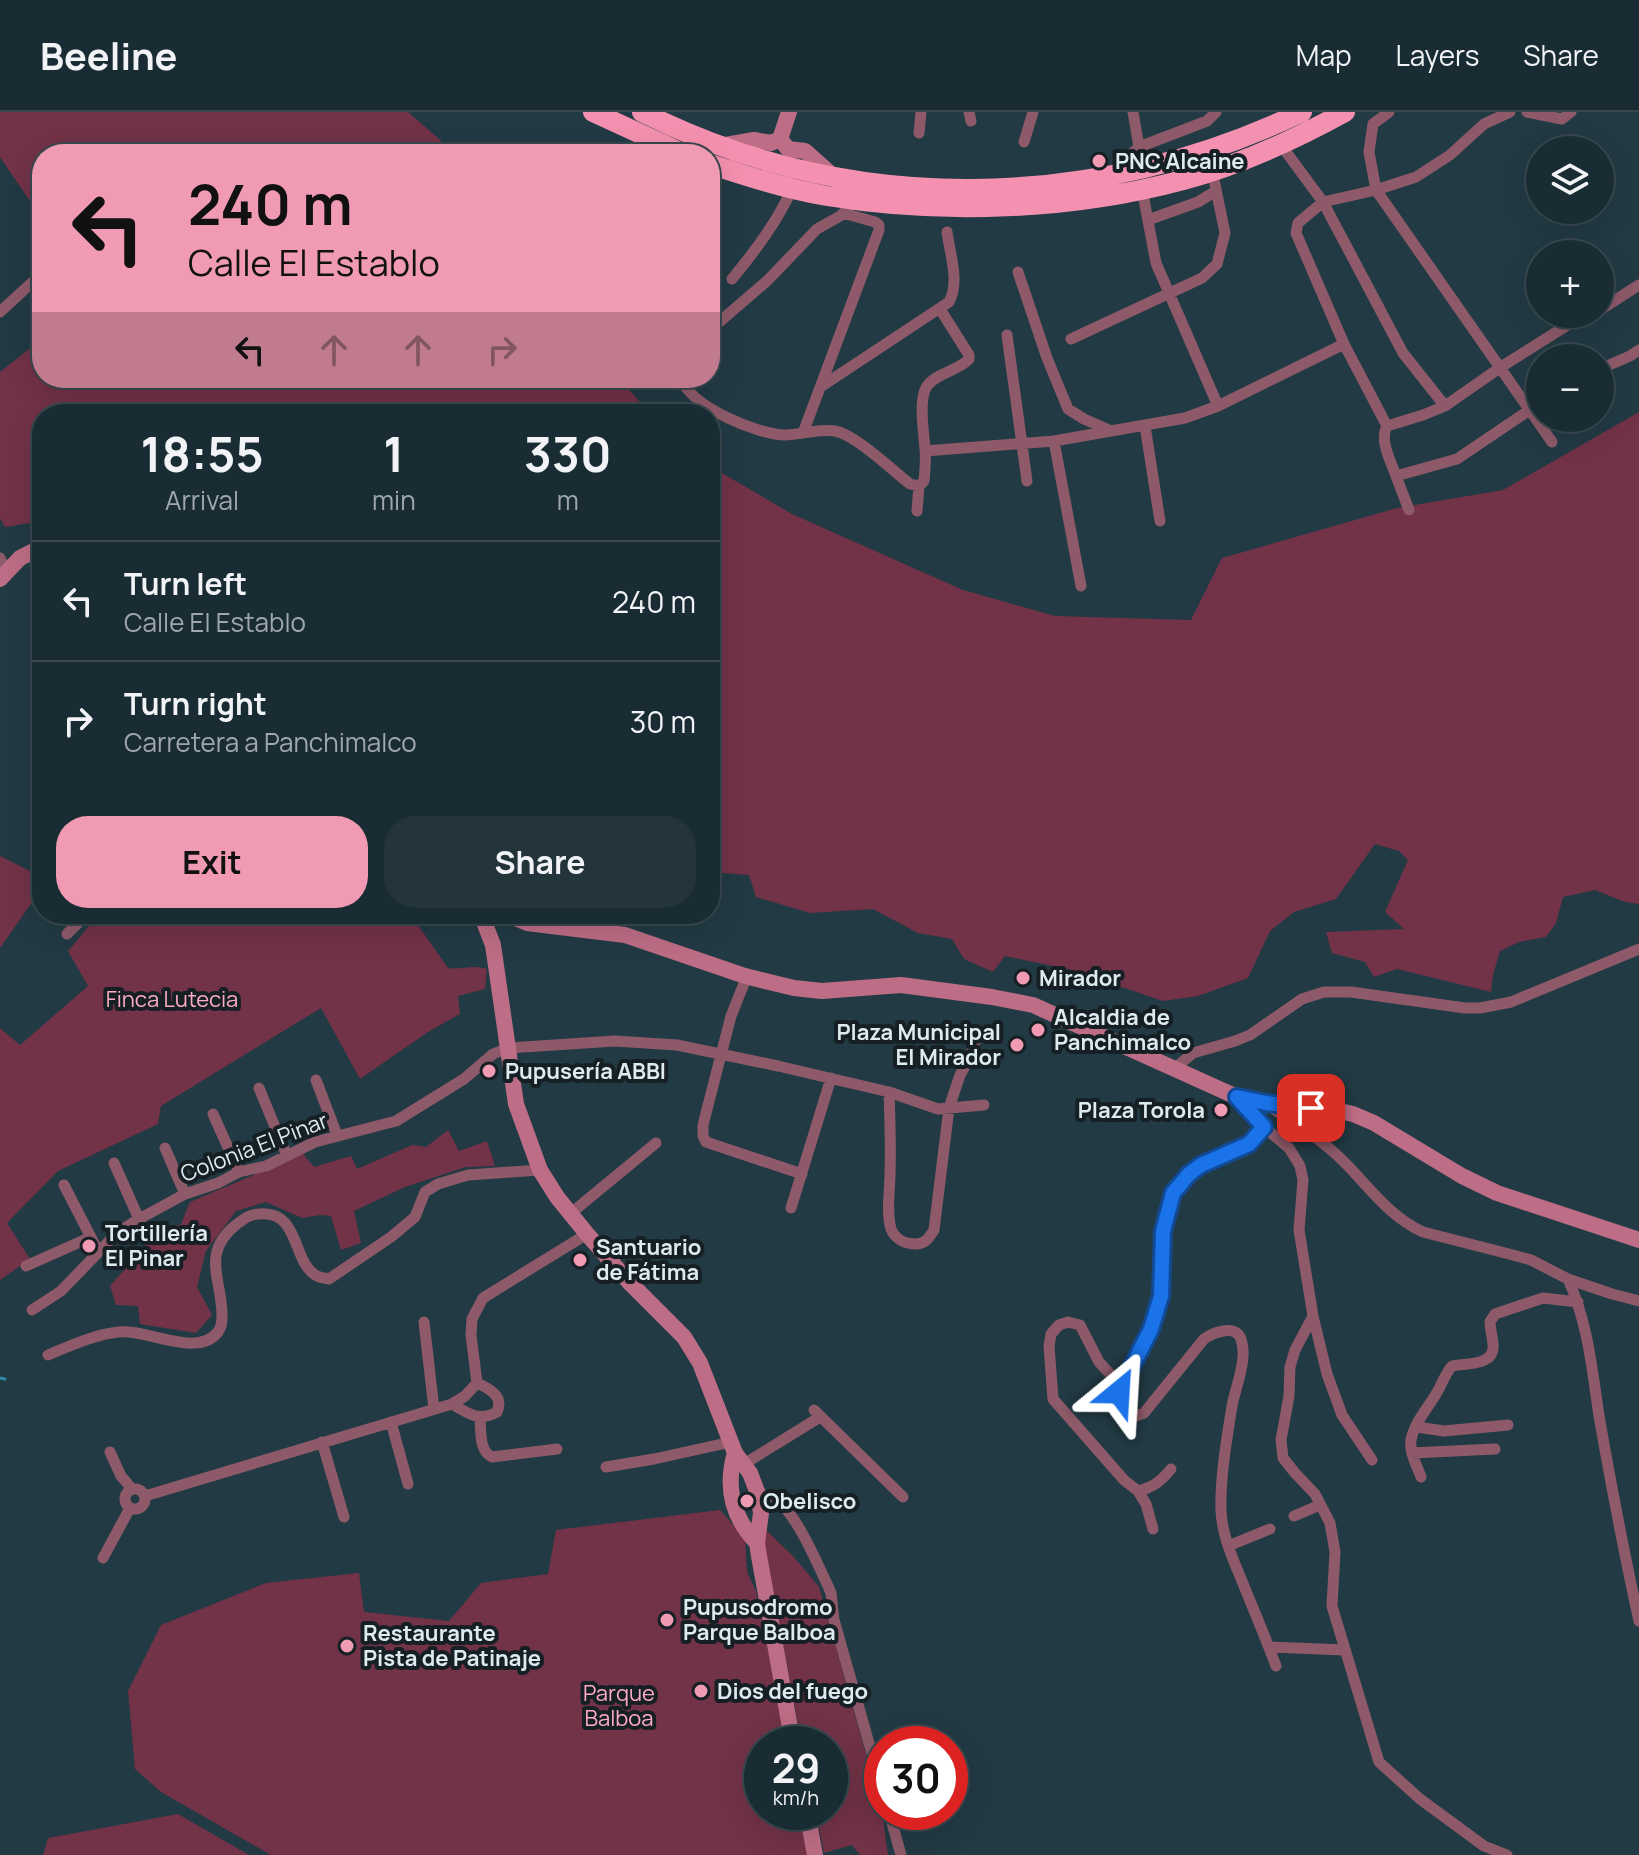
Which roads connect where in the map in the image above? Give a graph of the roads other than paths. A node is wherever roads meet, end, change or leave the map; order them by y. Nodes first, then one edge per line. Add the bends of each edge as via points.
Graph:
1 (593, 112) edge
2 (642, 112) edge
3 (789, 112) edge
4 (921, 112) edge
5 (1033, 112) edge
6 (1133, 112) edge
7 (1216, 112) edge
8 (1302, 112) edge
9 (1345, 112) edge
10 (1389, 112) edge
11 (1510, 112) edge
12 (1527, 112) edge
13 (1571, 112) edge
14 (919, 133) dead end
15 (780, 139) junction
16 (1024, 142) dead end
17 (662, 144) edge
18 (696, 144) edge
19 (1281, 145) junction
20 (1139, 147) junction
21 (720, 152) edge
22 (720, 156) edge
23 (720, 158) edge
24 (1212, 170) junction
25 (1110, 176) junction
26 (834, 177) junction
27 (792, 189) junction
28 (1142, 189) junction
29 (1376, 190) junction
30 (1216, 191) junction
31 (867, 202) junction
32 (1323, 202) junction
33 (843, 213) junction
34 (1148, 220) junction
35 (947, 232) dead end
36 (1018, 272) dead end
37 (732, 279) dead end
38 (32, 283) edge
39 (1639, 285) edge
40 (1170, 293) junction
41 (1614, 301) edge
42 (940, 309) junction
43 (0, 312) edge
44 (720, 321) edge
45 (1563, 328) edge
46 (1007, 335) dead end
47 (1071, 339) dead end
48 (1344, 344) junction
49 (1639, 350) edge
50 (1614, 363) edge
51 (1501, 367) junction
52 (822, 387) junction
53 (686, 388) edge
54 (705, 404) edge
55 (1218, 406) junction
56 (1445, 406) junction
57 (1526, 406) edge
58 (1526, 413) edge
59 (720, 414) edge
60 (1145, 426) junction
61 (1387, 426) junction
62 (1109, 430) junction
63 (1545, 432) edge
64 (803, 433) junction
65 (1054, 441) junction
66 (1552, 442) dead end
67 (1022, 445) junction
68 (925, 451) junction
69 (1396, 476) junction
70 (1027, 481) dead end
71 (919, 486) junction
72 (1409, 510) dead end
73 (917, 511) dead end
74 (1160, 521) dead end
75 (32, 552) edge
76 (2, 569) edge
77 (1081, 586) dead end
78 (77, 924) edge
79 (485, 924) edge
80 (516, 924) edge
81 (538, 924) edge
82 (67, 934) dead end
83 (493, 945) junction
84 (1639, 949) edge
85 (747, 976) junction
86 (977, 1034) dead end
87 (508, 1048) junction
88 (722, 1055) junction
89 (1174, 1069) junction
90 (831, 1078) junction
91 (316, 1080) dead end
92 (259, 1088) dead end
93 (889, 1092) junction
94 (1237, 1097) junction
95 (984, 1105) dead end
96 (949, 1108) junction
97 (1289, 1112) junction
98 (213, 1114) dead end
99 (1264, 1127) junction
100 (337, 1135) junction
101 (656, 1143) dead end
102 (165, 1148) dead end
103 (287, 1156) junction
104 (114, 1163) dead end
105 (540, 1170) junction
106 (239, 1172) junction
107 (802, 1174) junction
108 (64, 1185) dead end
109 (185, 1194) junction
110 (791, 1208) dead end
111 (570, 1214) junction
112 (139, 1219) junction
113 (587, 1234) junction
114 (91, 1237) junction
115 (1639, 1240) edge
116 (98, 1251) junction
117 (26, 1266) dead end
118 (1568, 1279) junction
119 (1639, 1301) edge
120 (1578, 1302) junction
121 (32, 1310) dead end
122 (1313, 1316) junction
123 (424, 1322) dead end
124 (48, 1355) dead end
125 (477, 1383) junction
126 (1122, 1387) junction
127 (452, 1404) junction
128 (434, 1409) junction
129 (480, 1418) junction
130 (391, 1422) junction
131 (1508, 1425) dead end
132 (1417, 1427) junction
133 (322, 1442) junction
134 (557, 1449) dead end
135 (1495, 1449) dead end
136 (110, 1452) dead end
137 (737, 1453) junction
138 (1412, 1453) junction
139 (1372, 1460) dead end
140 (606, 1467) dead end
141 (1171, 1469) dead end
142 (1421, 1477) dead end
143 (408, 1484) dead end
144 (132, 1489) junction
145 (1138, 1491) junction
146 (758, 1494) junction
147 (145, 1496) junction
148 (903, 1497) dead end
149 (1320, 1505) junction
150 (130, 1508) junction
151 (1294, 1516) dead end
152 (344, 1517) dead end
153 (1153, 1529) dead end
154 (1270, 1529) dead end
155 (757, 1543) junction
156 (1228, 1546) junction
157 (103, 1558) dead end
158 (1639, 1621) edge
159 (1269, 1647) junction
160 (1344, 1650) junction
161 (1276, 1666) dead end
162 (790, 1726) edge
163 (864, 1726) edge
164 (810, 1830) edge
165 (894, 1830) edge
166 (815, 1855) edge
167 (901, 1855) edge
168 (1507, 1855) edge

1 - 17 highway
2 - 18 highway
3 - 15 main road
4 - 14 street
5 - 16 street
6 - 20 street
7 - 20 street via 1207,121
8 - 25 highway via 1221,146
9 - 19 highway
10 - 29 street via 1373,124 1369,152
11 - 29 street via 1484,124 1416,177
12 - 13 street via 1562,119
15 - 21 main road via 741,141
15 - 26 main road via 788,149 805,151
19 - 24 highway
19 - 32 street
20 - 25 street
22 - 26 highway
23 - 27 highway via 751,178
24 - 28 highway
24 - 30 street
25 - 26 highway via 1038,187 964,190
27 - 31 highway
27 - 37 street via 781,213
28 - 31 highway via 1088,200 1022,204
28 - 34 street
29 - 32 street
29 - 51 street
30 - 34 street
30 - 40 street via 1225,233 1217,264 1202,278
31 - 33 street
32 - 48 street via 1298,223 1296,233
32 - 56 street via 1403,353
33 - 44 street via 817,229
33 - 52 street via 875,222 879,230
34 - 40 street via 1156,263
35 - 42 street via 954,294
36 - 62 street via 1068,409
38 - 43 street
39 - 41 street
40 - 47 street
40 - 55 street
42 - 52 street
42 - 68 street via 969,359 927,385
45 - 51 street
46 - 67 street
48 - 55 street
48 - 61 street
49 - 50 street
51 - 56 street
51 - 57 street
52 - 64 street
53 - 54 street
55 - 60 street
56 - 61 street
58 - 69 street via 1457,459
59 - 64 street via 765,433
60 - 62 street
60 - 74 street
61 - 69 street via 1384,443
62 - 65 street
63 - 66 street
64 - 71 street via 835,431
65 - 67 street
65 - 77 street
67 - 68 street
67 - 70 street
68 - 71 street via 924,481
69 - 72 street
71 - 73 street
75 - 76 main road
78 - 82 street
79 - 83 main road
80 - 83 main road
81 - 85 main road via 625,935
83 - 87 main road
84 - 89 street via 1520,999 1488,1007 1351,992 1313,994 1250,1035 1193,1053
85 - 88 street
85 - 89 main road via 814,991 901,985 1014,1001 1041,1008
86 - 96 street
87 - 88 street via 615,1041 677,1045
87 - 100 street, Colonia El Pinar via 396,1121
87 - 105 main road via 516,1104
88 - 90 street
88 - 107 street via 703,1125 706,1142
89 - 94 main road
90 - 93 street
90 - 107 street
91 - 100 street
92 - 103 street
93 - 96 street
93 - 96 street via 889,1214 892,1231 909,1243 927,1241 934,1230
94 - 97 main road
94 - 99 street
95 - 96 street
97 - 115 main road via 1331,1109 1353,1114 1497,1193
97 - 118 street via 1402,1221 1423,1232 1531,1260
98 - 106 street
99 - 122 street via 1289,1148 1300,1166 1299,1230
99 - 126 street via 1249,1144 1201,1165 1173,1193 1163,1231 1161,1296
100 - 103 street, Colonia El Pinar
101 - 111 street
102 - 109 street
103 - 106 street, Colonia El Pinar
104 - 112 street
105 - 111 main road
105 - 124 street via 468,1175 438,1184 425,1192 415,1217 329,1279 317,1276 305,1263 289,1226 275,1216 246,1217 218,1247 214,1263 222,1324 217,1333 190,1344 120,1331
106 - 109 street, Colonia El Pinar
107 - 110 street
108 - 114 street
109 - 112 street, Colonia El Pinar
111 - 113 main road
112 - 116 street, Colonia El Pinar
113 - 125 street via 483,1298 474,1312 471,1335
113 - 137 main road via 684,1337
114 - 116 street
114 - 117 street
116 - 121 street, Colonia El Pinar via 61,1291
118 - 119 street
118 - 120 street
120 - 132 street via 1543,1298 1495,1314 1490,1322 1490,1356 1452,1366
120 - 158 street
122 - 139 street via 1342,1415
122 - 149 street via 1290,1367 1281,1440 1283,1458
123 - 128 street
125 - 127 street
125 - 129 street via 492,1391 500,1405 493,1415
126 - 145 street via 1099,1362 1080,1325 1068,1322 1051,1334 1053,1399
126 - 156 street via 1116,1412 1126,1417 1144,1413 1210,1335 1226,1330 1240,1335 1243,1353 1222,1485
127 - 128 street
127 - 129 street
128 - 130 street
129 - 134 street via 483,1447 492,1457
130 - 133 street
130 - 143 street
131 - 132 street via 1444,1431
132 - 138 street
133 - 147 street
133 - 152 street
135 - 138 street
136 - 144 street
137 - 140 street
137 - 146 main road
137 - 148 street via 817,1413
137 - 155 main road via 730,1474 731,1496 743,1526
138 - 142 street
141 - 145 street via 1151,1488
144 - 147 street
144 - 150 street via 125,1500
145 - 153 street
146 - 155 main road
146 - 163 street via 785,1509 828,1586
147 - 150 street via 139,1508
149 - 151 street
149 - 160 street via 1330,1523 1335,1552 1332,1606
150 - 157 street
154 - 156 street
155 - 162 main road
156 - 159 street
159 - 160 street
159 - 161 street
160 - 168 street via 1379,1762 1445,1818 1484,1846
164 - 166 main road
165 - 167 street

